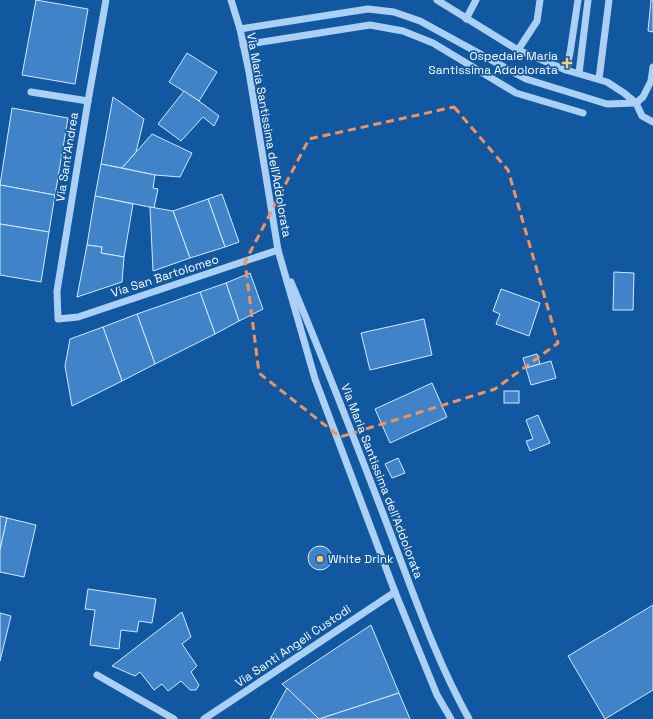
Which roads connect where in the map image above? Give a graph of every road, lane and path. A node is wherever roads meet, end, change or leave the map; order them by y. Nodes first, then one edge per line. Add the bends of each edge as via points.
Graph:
1 (106, 0) edge
2 (231, 0) edge
3 (437, 0) edge
4 (476, 0) edge
5 (540, 0) edge
6 (578, 0) edge
7 (588, 0) edge
8 (609, 0) edge
9 (466, 19) junction
10 (240, 29) junction
11 (243, 45) junction
12 (518, 50) junction
13 (653, 67) edge
14 (566, 70) junction
15 (579, 73) junction
16 (599, 79) junction
17 (31, 92) dead end
18 (88, 101) junction
19 (636, 103) junction
20 (583, 113) dead end
21 (653, 122) edge
22 (278, 250) junction
23 (58, 319) joint
24 (395, 592) junction
25 (97, 674) dead end
26 (174, 719) edge
27 (204, 719) edge
28 (451, 719) edge
29 (469, 719) edge

1 - 18 street, Via Sant'Andrea
2 - 10 street, Via Maria Santissima dell'Addolorata
3 - 9 street
4 - 9 street
5 - 12 street via 537,21
6 - 14 street
7 - 15 street
8 - 16 street
9 - 12 street
10 - 11 street, Via Maria Santissima dell'Addolorata
10 - 19 street via 368,9 394,12 420,21 526,80 607,104
11 - 20 street via 370,25 383,26 433,43 516,93
11 - 22 street, Via Maria Santissima dell'Addolorata
12 - 14 street
13 - 19 street via 651,81
14 - 15 street
15 - 16 street
16 - 19 street
17 - 18 street
18 - 23 street, Via Sant'Andrea via 57,291
19 - 21 street via 642,116
22 - 23 street, Via San Bartolomeo via 78,317
22 - 24 street, Via Maria Santissima dell'Addolorata via 315,379
22 - 29 street, Via Maria Santissima dell'Addolorata via 330,376 451,688
24 - 27 street, Via Santi Angeli Custodi
24 - 28 street, Via Maria Santissima dell'Addolorata via 437,695
25 - 26 street

